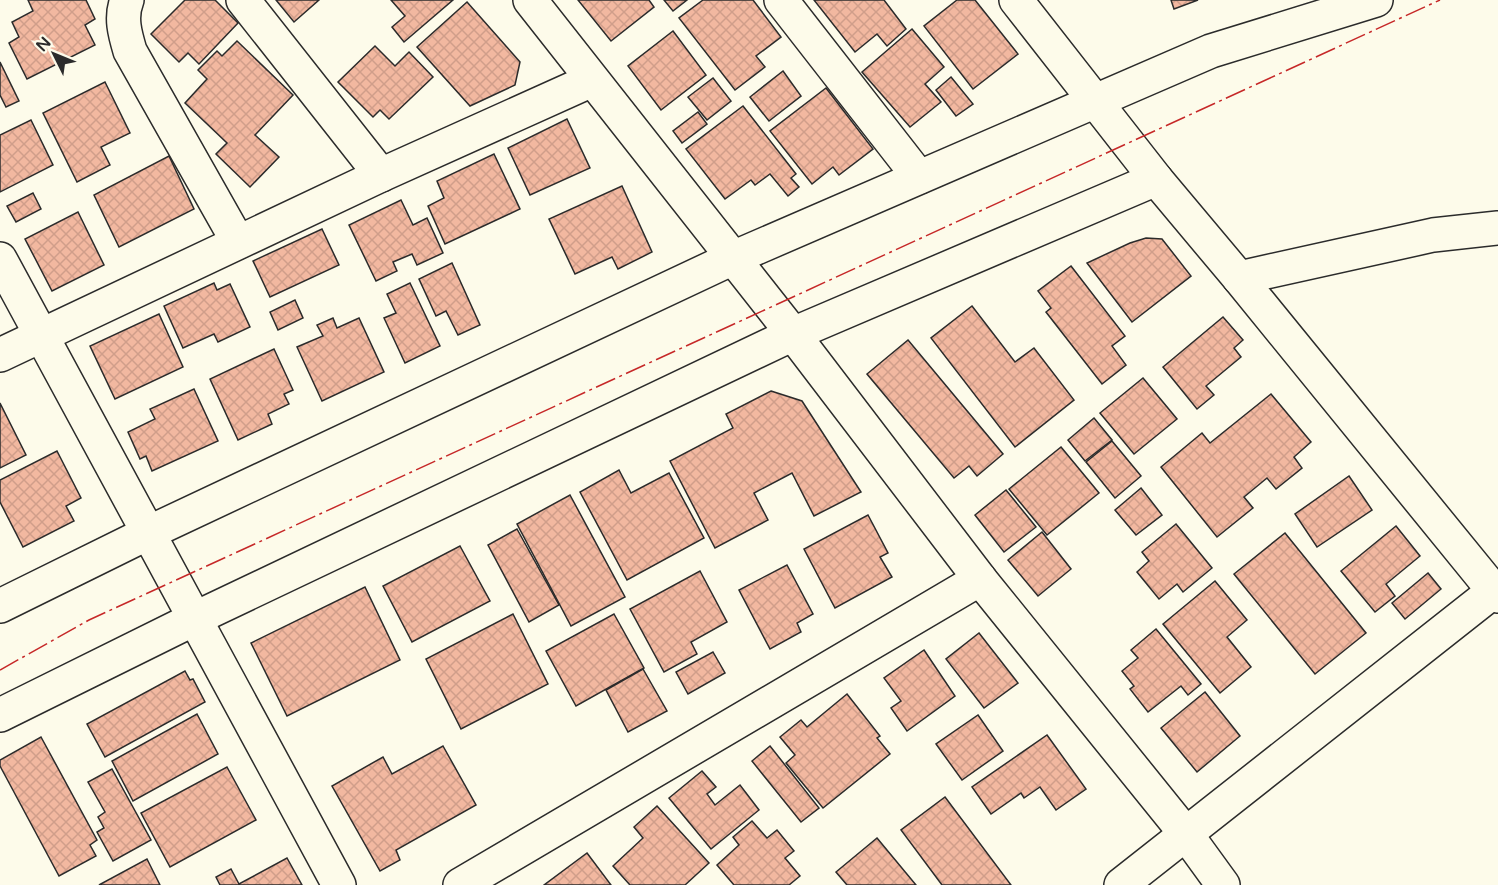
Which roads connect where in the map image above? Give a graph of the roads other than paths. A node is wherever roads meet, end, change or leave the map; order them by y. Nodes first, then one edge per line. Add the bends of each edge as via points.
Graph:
1 (127, 0) edge
2 (243, 0) edge
3 (530, 0) edge
4 (781, 0) edge
5 (1016, 0) edge
6 (1376, 0) edge
7 (592, 80) junction
8 (1095, 100) junction
9 (381, 175) junction
10 (919, 177) junction
11 (1156, 179) junction
12 (1498, 228) edge
13 (238, 242) junction
14 (732, 258) junction
15 (0, 259) edge
16 (1239, 278) junction
17 (793, 334) junction
18 (40, 335) junction
19 (0, 355) edge
20 (148, 533) junction
21 (980, 579) junction
22 (1496, 594) edge
23 (0, 606) edge
24 (195, 618) junction
25 (0, 715) edge
26 (1186, 834) junction
27 (339, 885) edge
28 (459, 885) edge
29 (1121, 885) edge
30 (1223, 885) edge

1 - 13 street via 123,28 130,51
2 - 9 street
3 - 7 street
4 - 10 street
5 - 8 street
6 - 8 street via 1211,51
7 - 9 street
7 - 14 street
8 - 10 street
8 - 11 street
9 - 13 street
10 - 14 street
11 - 16 street
11 - 17 street
12 - 16 street via 1432,235
13 - 18 street
14 - 17 street
14 - 20 street
15 - 18 street
16 - 22 street
17 - 21 street
17 - 24 street
18 - 19 street
18 - 20 street
20 - 23 street
20 - 24 street
21 - 26 street
21 - 28 street
22 - 26 street
24 - 25 street
24 - 27 street
26 - 29 street
26 - 30 street

